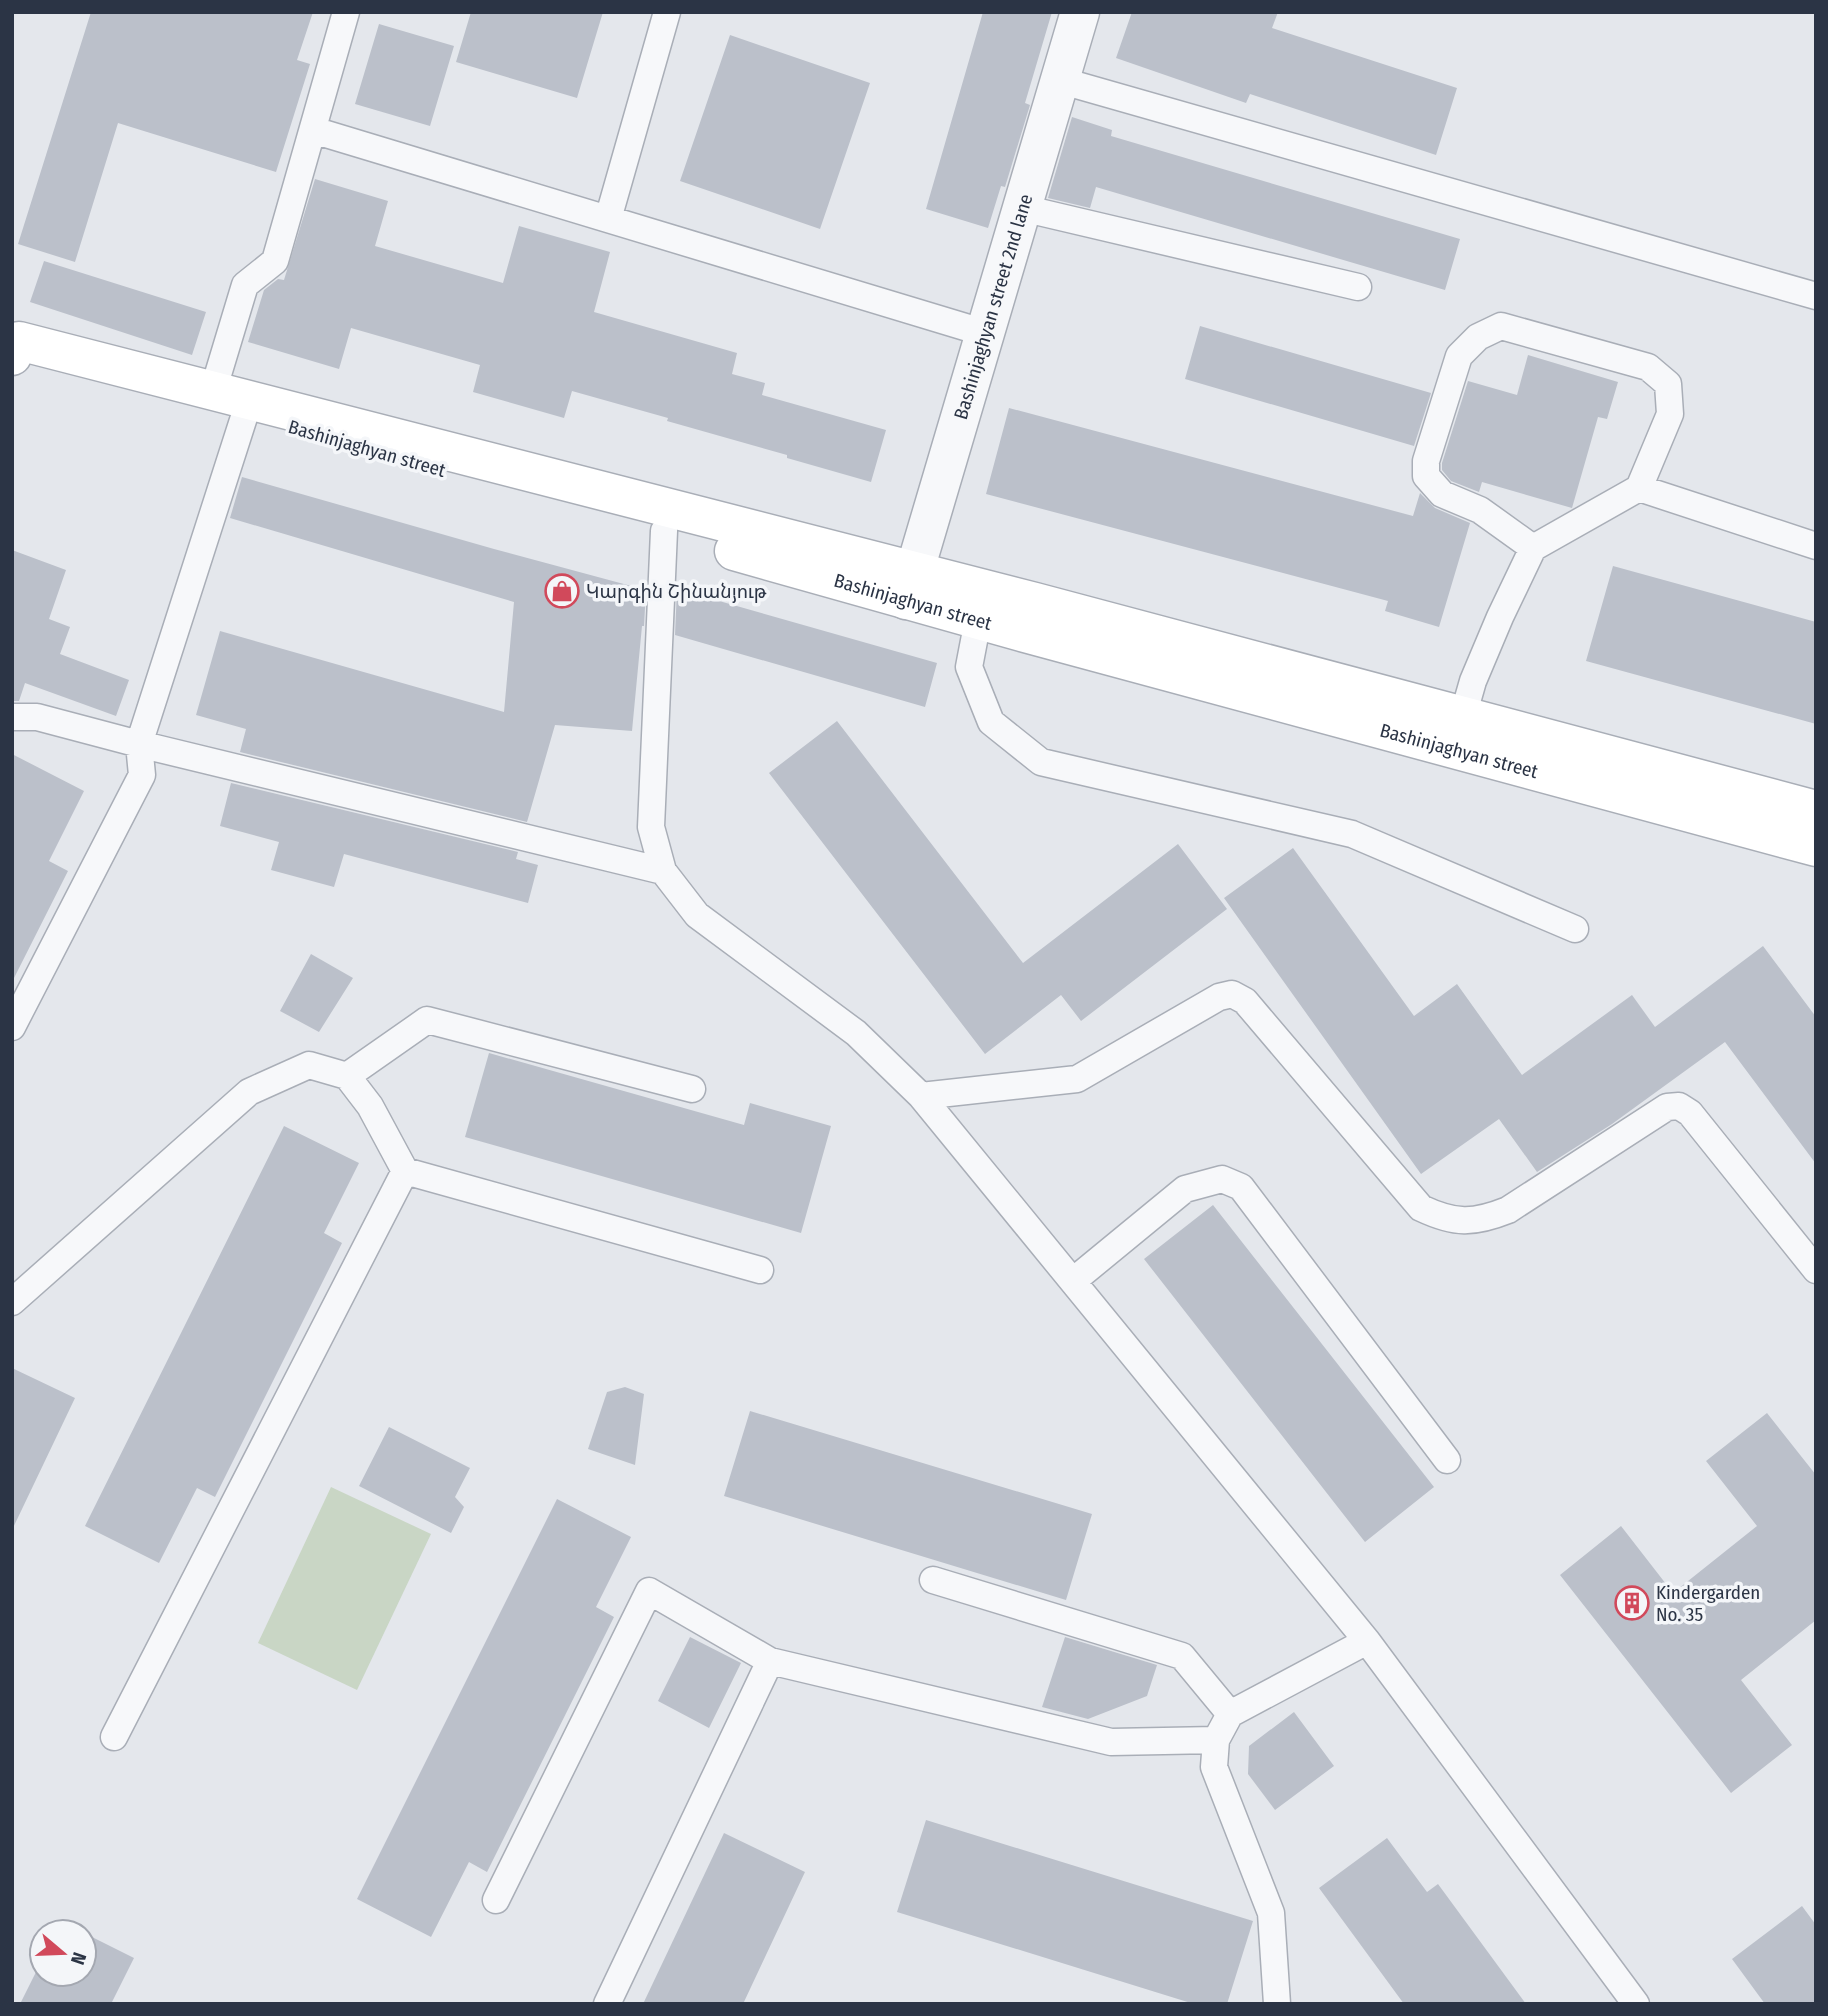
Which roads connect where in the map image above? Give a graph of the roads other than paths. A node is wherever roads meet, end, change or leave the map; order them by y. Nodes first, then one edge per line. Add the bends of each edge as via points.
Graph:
1 (346, 12) edge
2 (667, 12) edge
3 (1080, 12) edge
4 (1059, 80) junction
5 (313, 130) junction
6 (1022, 208) junction
7 (608, 219) junction
8 (1358, 287) dead end
9 (1816, 296) edge
10 (985, 333) junction
11 (18, 353) edge
12 (213, 391) junction
13 (245, 414) junction
14 (1639, 488) junction
15 (664, 531) junction
16 (1816, 546) edge
17 (1533, 548) junction
18 (911, 586) junction
19 (978, 620) junction
20 (1463, 716) junction
21 (12, 717) edge
22 (139, 744) junction
23 (1816, 810) edge
24 (1816, 847) edge
25 (663, 871) junction
26 (1575, 929) dead end
27 (12, 1027) edge
28 (347, 1076) junction
29 (692, 1089) dead end
30 (921, 1096) junction
31 (405, 1171) junction
32 (760, 1270) dead end
33 (1816, 1270) edge
34 (1073, 1281) junction
35 (12, 1302) edge
36 (1447, 1460) dead end
37 (933, 1580) dead end
38 (1367, 1640) junction
39 (770, 1661) junction
40 (1230, 1714) junction
41 (114, 1737) dead end
42 (1216, 1740) junction
43 (496, 1900) dead end
44 (607, 2004) edge
45 (1277, 2004) edge
46 (1636, 2004) edge

1 - 5 lane
2 - 7 lane
3 - 4 street, Bashinjaghyan street 2nd lane
4 - 6 street, Bashinjaghyan street 2nd lane
4 - 9 lane
5 - 7 lane
5 - 12 lane via 275,261 245,285
6 - 8 lane
6 - 10 street, Bashinjaghyan street 2nd lane
7 - 10 lane
10 - 18 street, Bashinjaghyan street 2nd lane
11 - 12 main road, Bashinjaghyan street
11 - 13 main road, Bashinjaghyan street
12 - 18 main road, Bashinjaghyan street
13 - 15 main road, Bashinjaghyan street
13 - 22 lane
14 - 16 lane
14 - 17 lane
14 - 17 lane via 1670,414 1668,384 1648,367 1501,326 1478,337 1459,356 1426,461 1426,476 1442,494 1480,510
15 - 18 main road, Bashinjaghyan street
15 - 25 lane via 651,827
17 - 20 lane via 1473,681
18 - 19 main road, Bashinjaghyan street
18 - 20 main road, Bashinjaghyan street
19 - 24 main road, Bashinjaghyan street
19 - 26 lane via 969,667 991,722 1041,762 1352,834
20 - 23 main road, Bashinjaghyan street
21 - 22 lane via 37,717
22 - 25 lane
22 - 27 lane via 142,775
25 - 30 lane via 697,915 856,1033
28 - 29 lane via 427,1020
28 - 31 lane via 370,1106
28 - 35 lane via 309,1065 249,1093
30 - 33 lane via 1077,1079 1219,997 1232,994 1245,1001 1421,1208 1442,1218 1486,1219 1508,1210 1667,1107 1679,1106
30 - 34 lane
31 - 32 lane
31 - 41 lane
34 - 36 lane via 1185,1189 1222,1179 1241,1187
34 - 38 lane
37 - 40 lane via 1182,1656
38 - 40 lane
38 - 46 lane
39 - 42 lane via 1111,1742
39 - 43 lane via 649,1591
39 - 44 lane
40 - 42 lane
42 - 45 lane via 1214,1767 1270,1913

